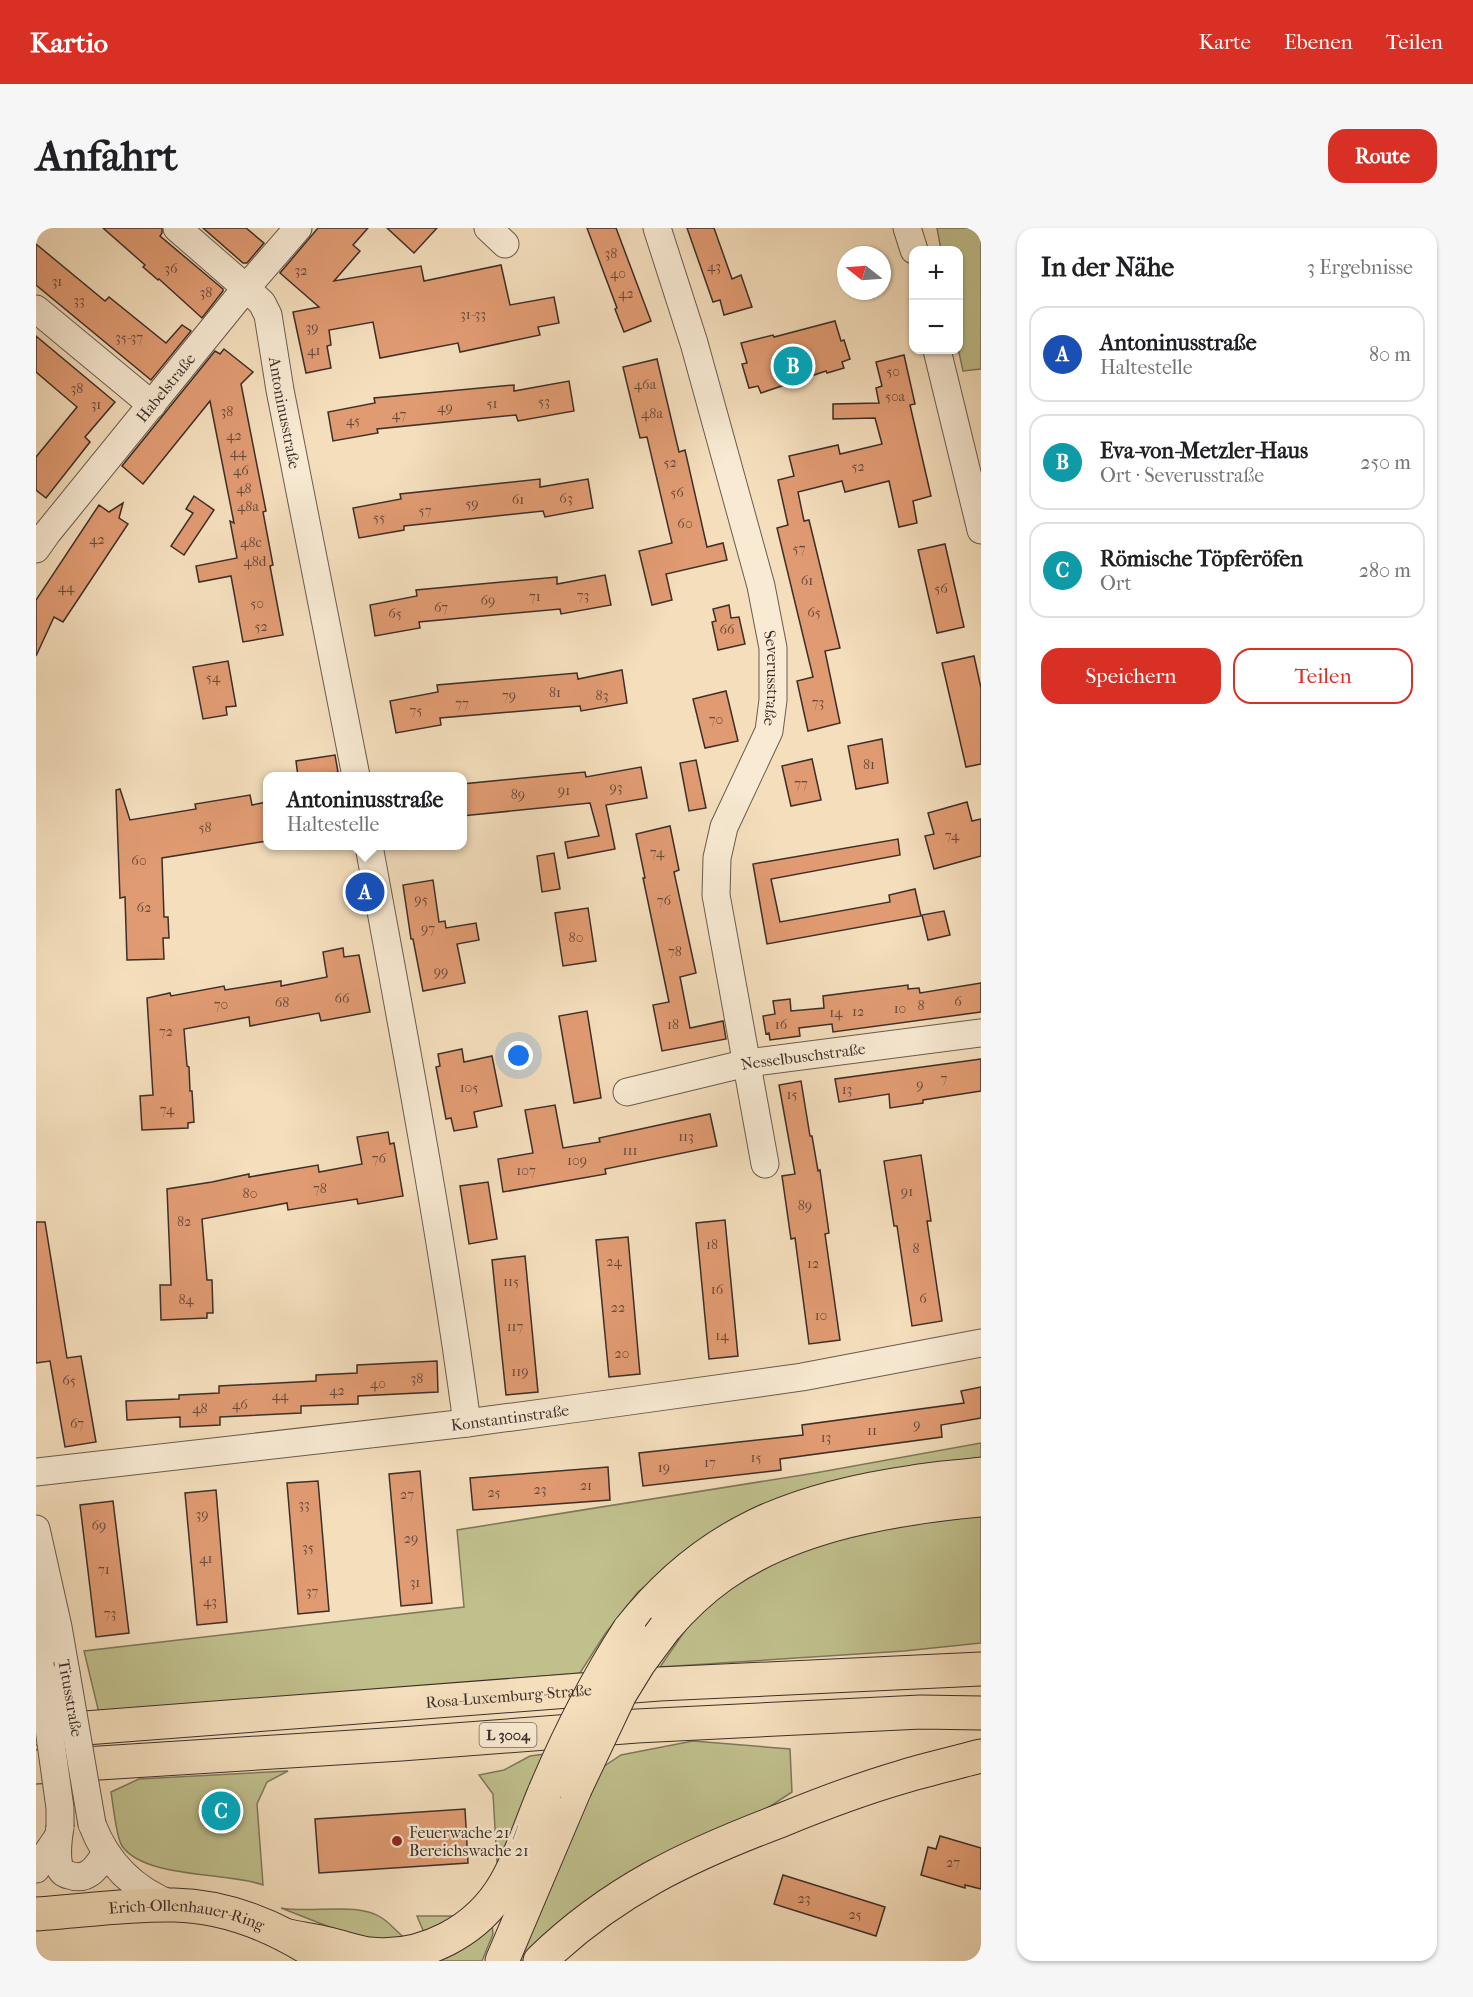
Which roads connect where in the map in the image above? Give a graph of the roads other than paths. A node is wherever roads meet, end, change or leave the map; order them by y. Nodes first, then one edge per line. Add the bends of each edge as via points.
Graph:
1 (177, 228) edge
2 (298, 228) edge
3 (657, 228) edge
4 (908, 228) edge
5 (913, 246) edge
6 (246, 288) junction
7 (36, 309) edge
8 (938, 354) edge
9 (152, 405) junction
10 (979, 513) edge
11 (40, 534) edge
12 (355, 772) edge
13 (370, 850) edge
14 (981, 1033) edge
15 (747, 1064) junction
16 (627, 1092) dead end
17 (765, 1164) dead end
18 (981, 1343) edge
19 (467, 1423) junction
20 (36, 1472) edge
21 (981, 1474) edge
22 (981, 1500) edge
23 (37, 1535) edge
24 (981, 1659) edge
25 (981, 1669) edge
26 (923, 1672) junction
27 (981, 1713) edge
28 (36, 1732) edge
29 (981, 1756) edge
30 (36, 1767) edge
31 (560, 1790) junction
32 (59, 1832) junction
33 (106, 1853) junction
34 (36, 1869) edge
35 (175, 1905) junction
36 (36, 1914) edge
37 (288, 1936) junction
38 (328, 1961) edge
39 (502, 1961) edge
40 (540, 1961) edge

1 - 6 street, Antoninusstraße
2 - 6 street, Habelstraße
3 - 15 street, Severusstraße via 755,563 773,648 769,731 724,826 717,858 716,895
4 - 5 street
6 - 9 street, Habelstraße
6 - 12 street, Antoninusstraße via 268,315
7 - 9 street
8 - 10 street
9 - 11 street, Habelstraße
13 - 19 street via 443,1263
14 - 15 street, Nesselbuschstraße
15 - 16 street, Nesselbuschstraße
15 - 17 street, Severusstraße
18 - 19 street, Konstantinstraße via 802,1377
19 - 20 street, Konstantinstraße
21 - 31 main road, bridge via 848,1494 779,1514 691,1565 657,1596 629,1630 588,1697
22 - 31 main road, bridge via 882,1513 828,1527 759,1553 724,1574 664,1628
23 - 32 street, Titusstraße, bridge via 40,1664 60,1808
23 - 33 street, Titusstraße, bridge via 58,1627 92,1824
24 - 26 main road
25 - 26 main road, Rosa-Luxemburg-Straße
26 - 28 main road, Rosa-Luxemburg-Straße via 658,1684
27 - 30 main road, L 3004 via 921,1712 637,1726
29 - 40 main road via 849,1794 699,1853 610,1903
31 - 37 main road via 505,1885 484,1912 452,1937 418,1950 384,1954
31 - 39 main road
32 - 33 street, Titusstraße via 59,1868 63,1873 76,1877 89,1874
32 - 34 street
33 - 35 street, Titusstraße via 135,1885
35 - 36 main road, Erich-Ollenhauer-Ring
35 - 37 main road, Erich-Ollenhauer-Ring via 236,1916
37 - 38 main road, Erich-Ollenhauer-Ring

